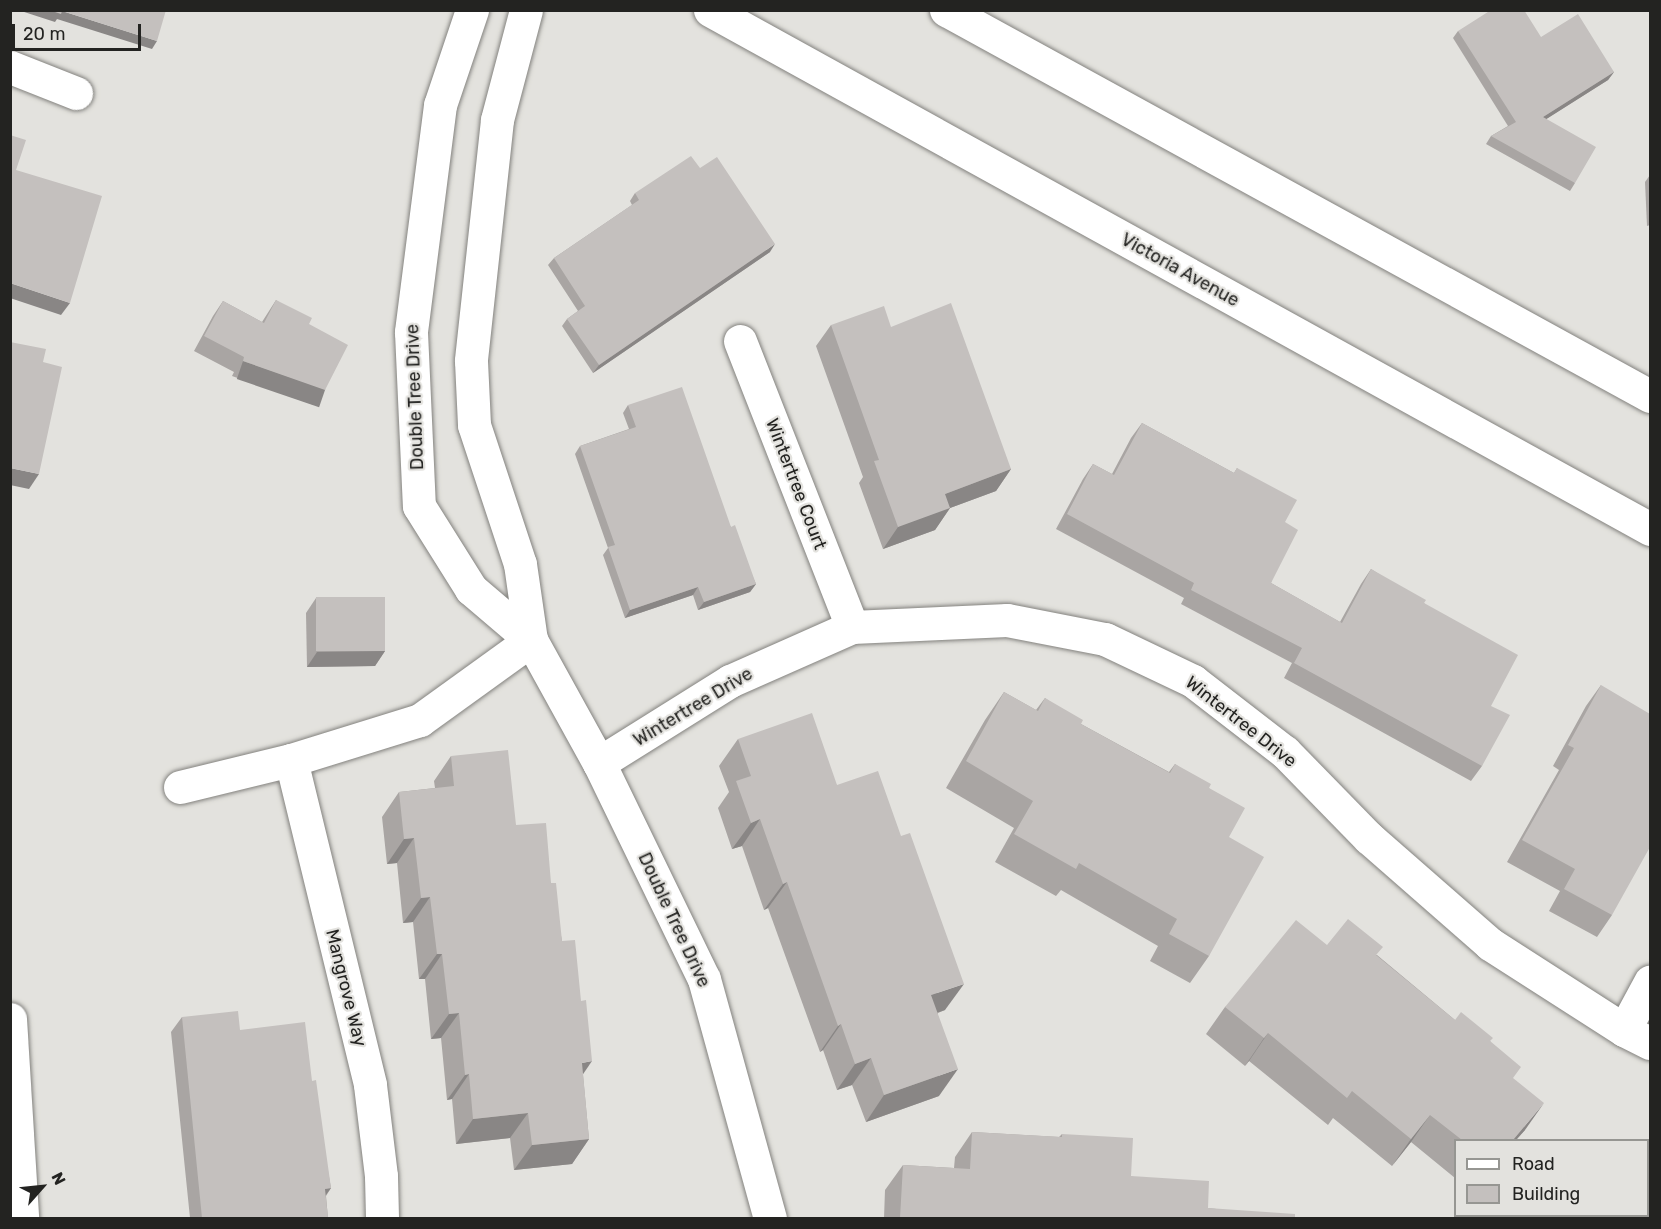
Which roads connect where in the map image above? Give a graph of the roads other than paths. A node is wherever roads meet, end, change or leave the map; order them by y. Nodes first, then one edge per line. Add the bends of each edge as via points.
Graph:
1 (472, 10) edge
2 (526, 10) edge
3 (710, 10) edge
4 (946, 10) edge
5 (10, 67) edge
6 (76, 93) dead end
7 (740, 341) dead end
8 (1650, 396) edge
9 (1650, 530) edge
10 (852, 627) junction
11 (531, 640) junction
12 (291, 760) junction
13 (599, 763) junction
14 (180, 788) dead end
15 (1650, 982) edge
16 (10, 1019) edge
17 (1637, 1036) edge
18 (22, 1218) edge
19 (382, 1218) edge
20 (770, 1218) edge

1 - 11 street, Double Tree Drive via 440,105 411,332 419,506 471,589
2 - 11 street, Double Tree Drive via 497,120 471,361 474,425 520,564
3 - 9 street, Victoria Avenue
4 - 8 street
5 - 6 street
7 - 10 street, Wintertree Court
10 - 13 street, Wintertree Drive via 730,681
10 - 17 street, Wintertree Drive via 1007,620 1104,639 1193,681 1285,752 1369,838 1490,944
11 - 12 street via 420,720
11 - 13 street, Double Tree Drive
12 - 14 street
12 - 19 street, Mangrove Way via 370,1085
13 - 20 street, Double Tree Drive via 704,979
15 - 17 street
16 - 18 street

